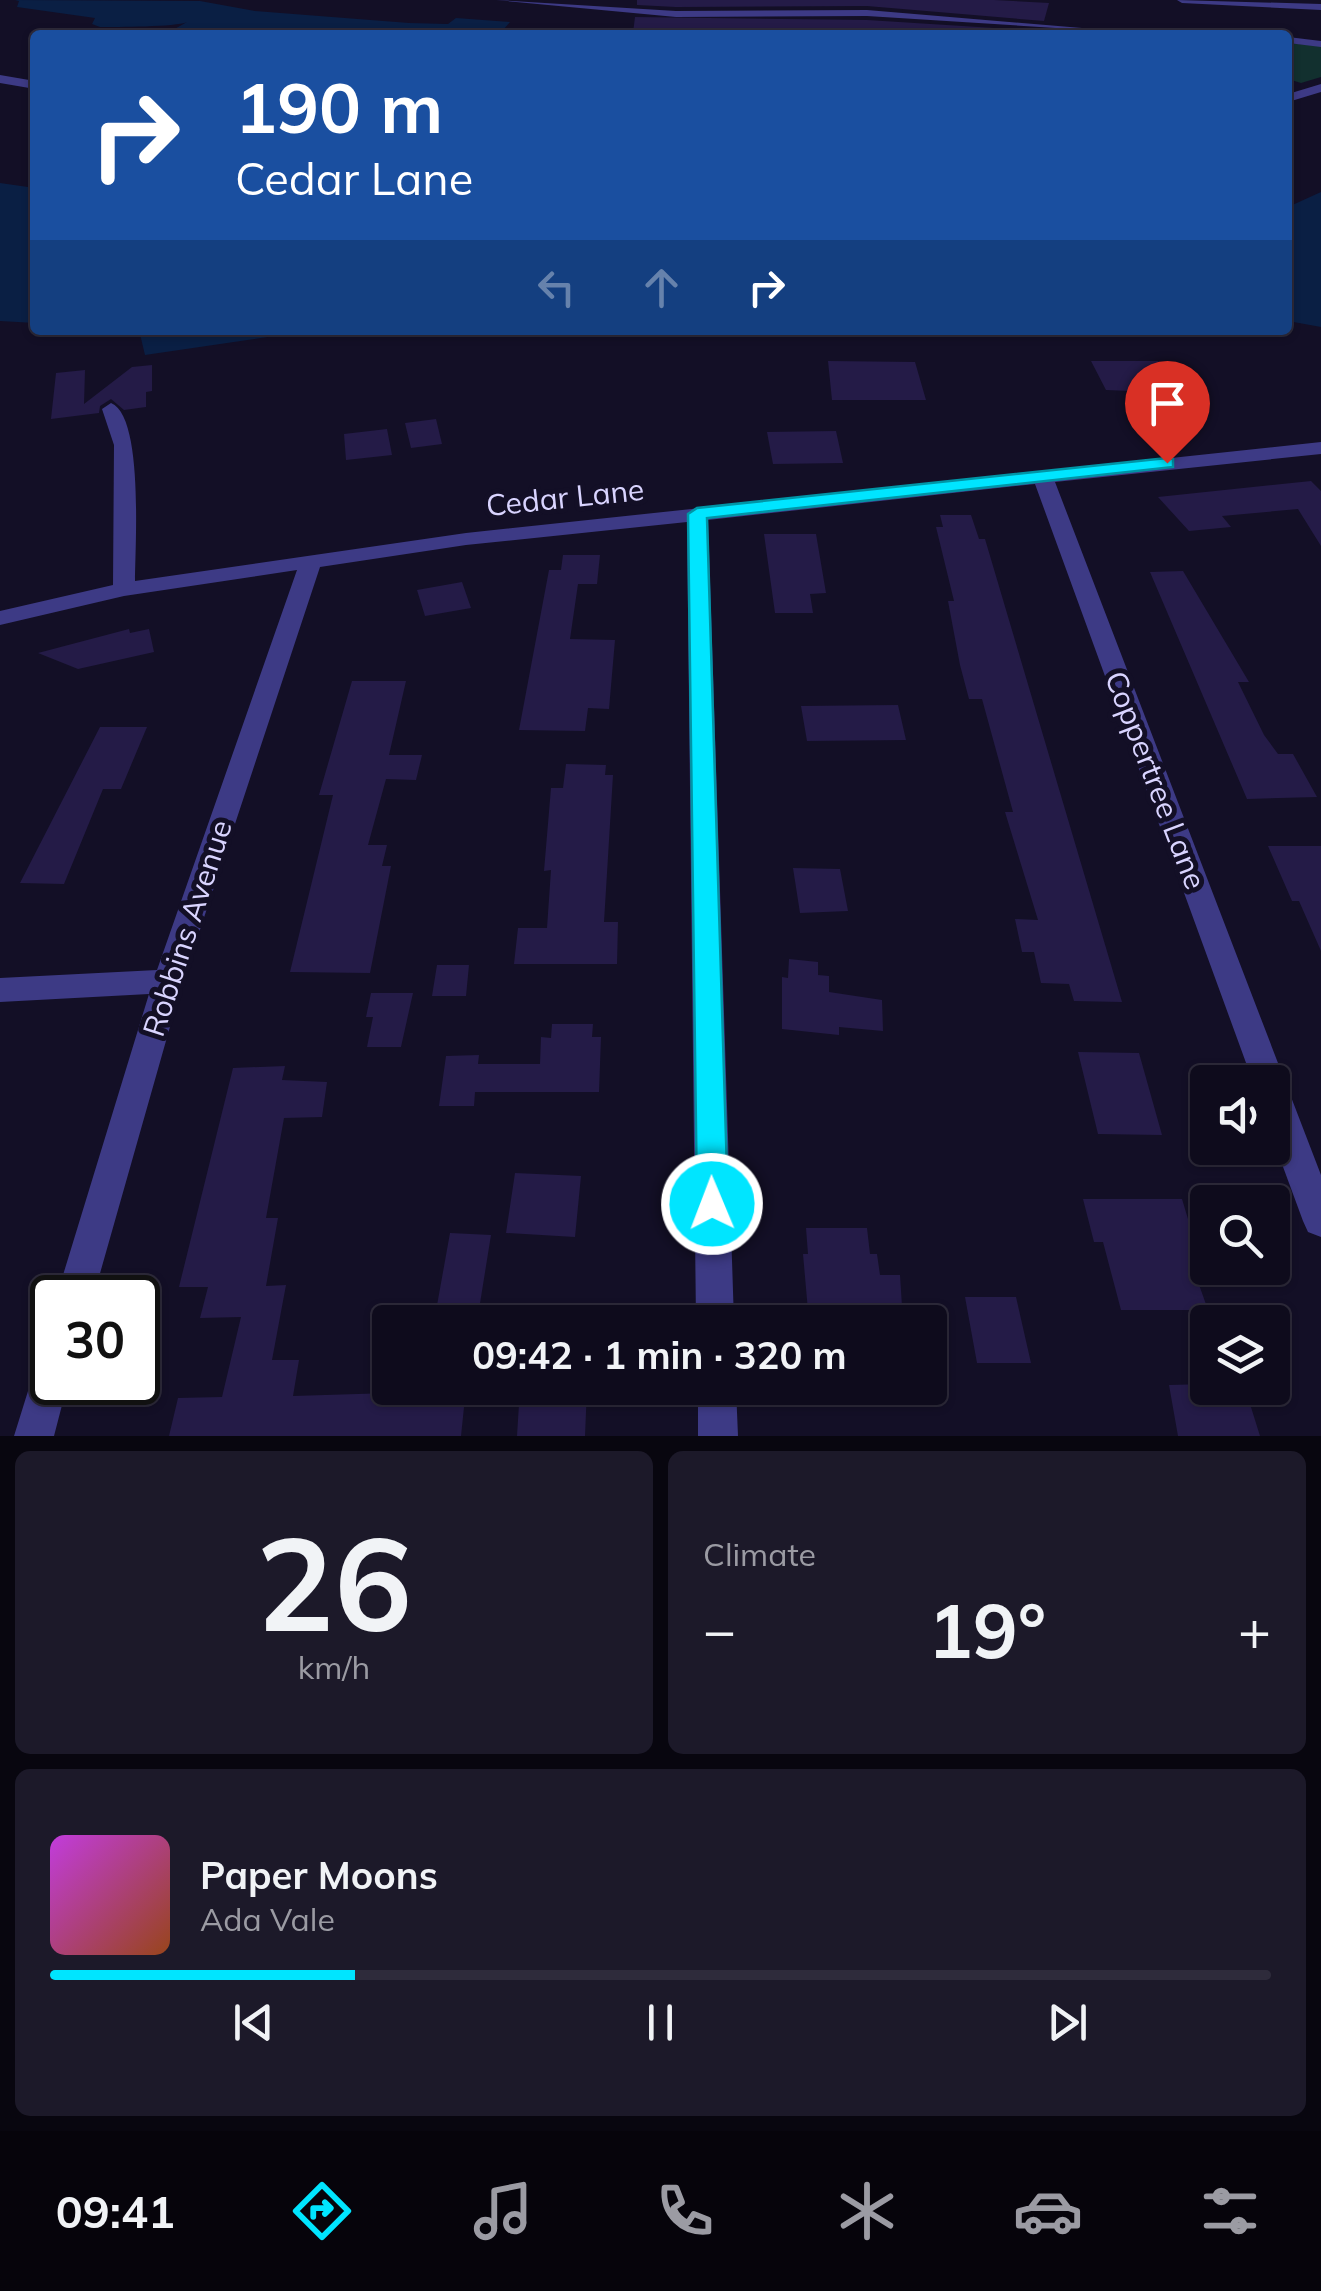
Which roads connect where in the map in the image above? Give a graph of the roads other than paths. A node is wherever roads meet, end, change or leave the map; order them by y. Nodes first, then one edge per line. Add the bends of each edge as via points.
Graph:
1 (501, 0) edge
2 (1182, 0) edge
3 (1321, 6) edge
4 (1094, 30) edge
5 (1292, 40) edge
6 (1321, 44) edge
7 (0, 79) edge
8 (30, 82) edge
9 (1321, 88) edge
10 (1292, 97) edge
11 (112, 409) dead end
12 (1321, 448) edge
13 (1043, 478) junction
14 (697, 514) junction
15 (310, 563) junction
16 (124, 589) junction
17 (0, 618) edge
18 (168, 980) junction
19 (0, 990) edge
20 (1263, 1065) edge
21 (1290, 1139) edge
22 (1321, 1221) edge
23 (81, 1275) edge
24 (715, 1305) edge
25 (43, 1405) edge
26 (717, 1405) edge
27 (34, 1436) edge
28 (718, 1436) edge

1 - 4 street via 676,14 867,13
2 - 3 street
5 - 6 street
7 - 8 street
9 - 10 street
11 - 16 street via 124,445
12 - 13 street, Cedar Lane
13 - 14 street, Cedar Lane
13 - 20 street, Coppertree Lane
14 - 15 street, Cedar Lane
14 - 24 street
15 - 16 street, Cedar Lane
15 - 18 street, Robbins Avenue
16 - 17 street, Cedar Lane
18 - 19 street
18 - 23 street, Robbins Avenue
21 - 22 street
25 - 27 street
26 - 28 street

